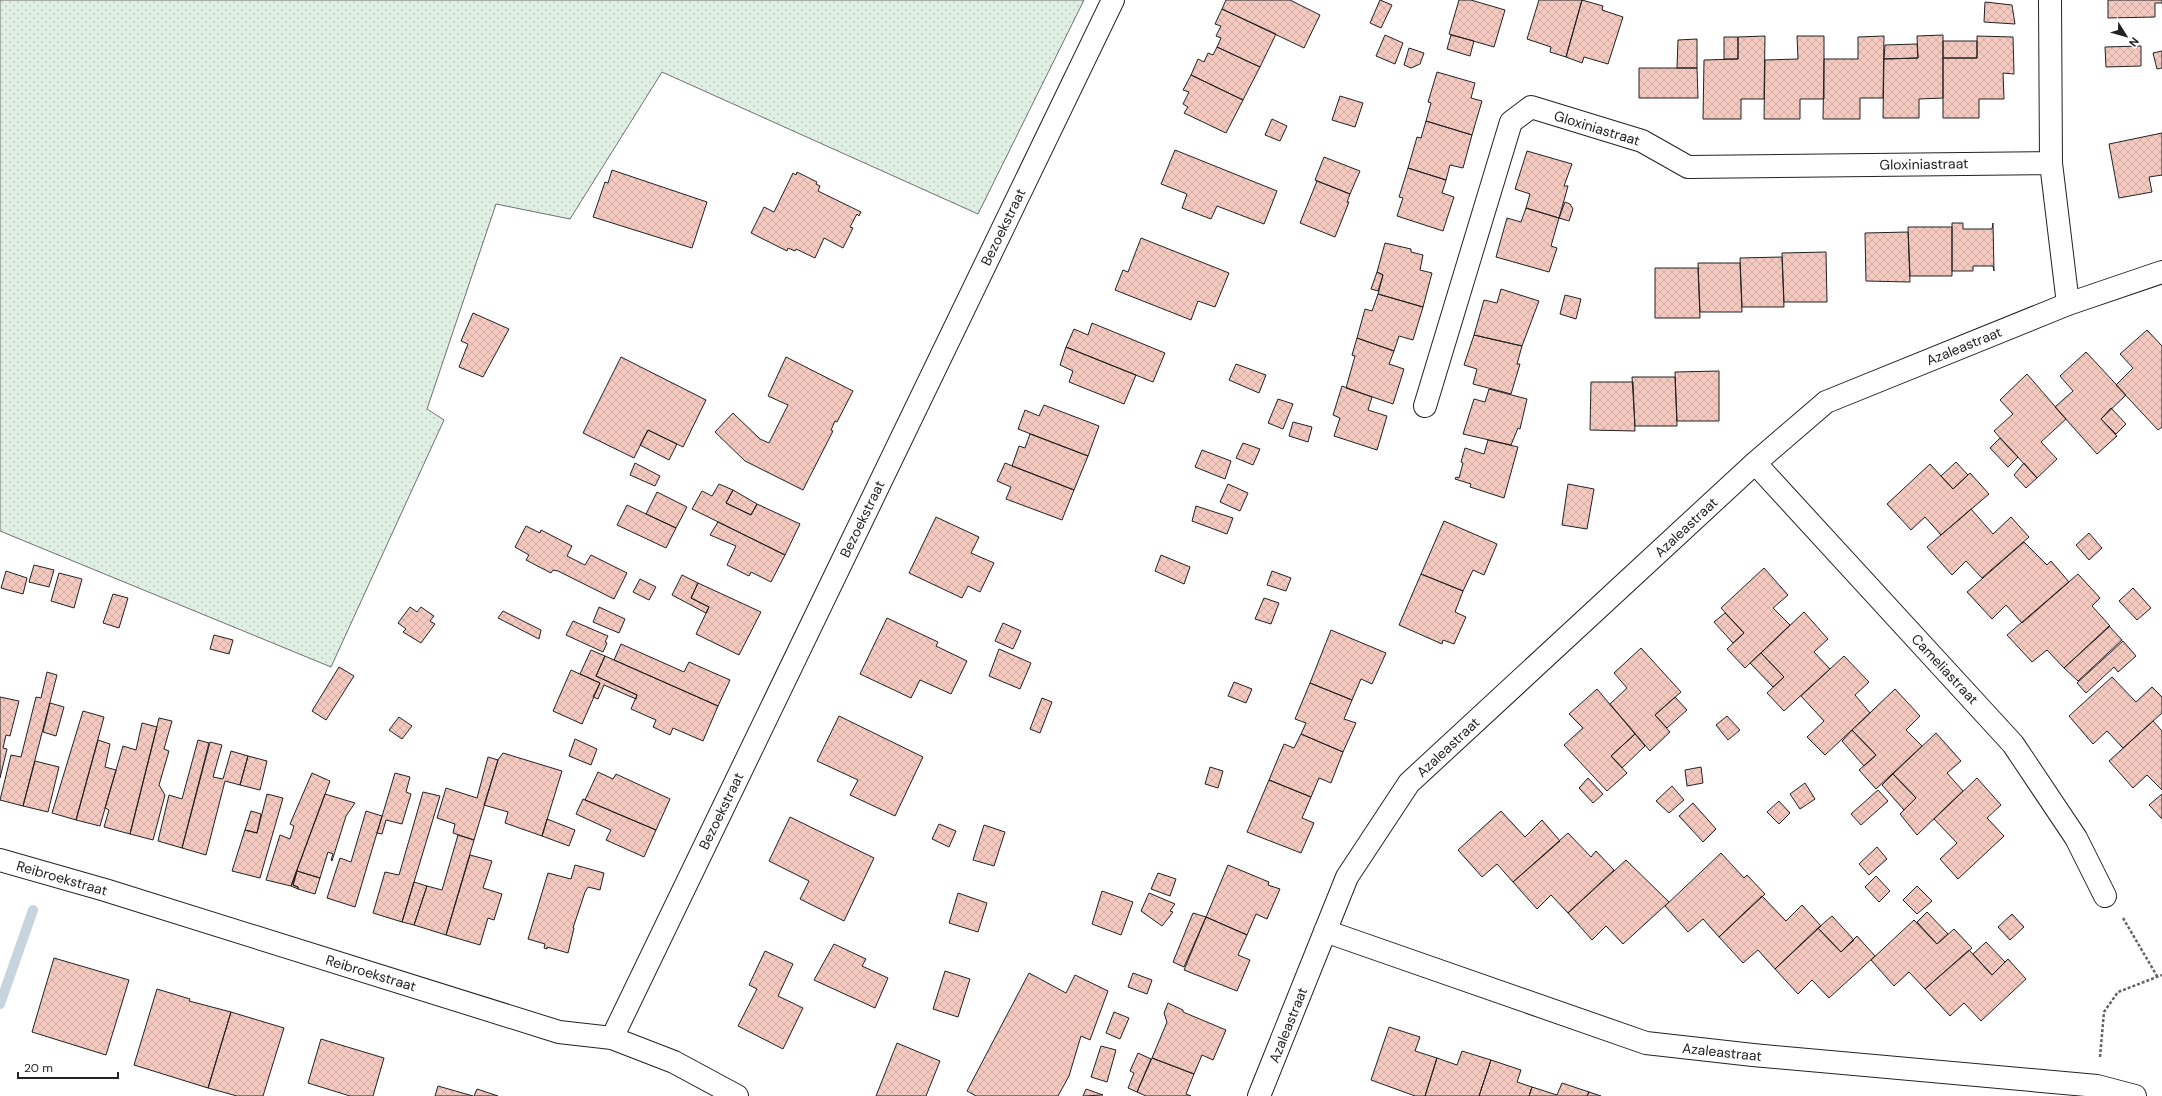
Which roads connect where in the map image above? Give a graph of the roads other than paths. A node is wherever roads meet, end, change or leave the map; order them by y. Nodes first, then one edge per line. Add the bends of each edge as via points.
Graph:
1 (1112, 0) edge
2 (2050, 0) edge
3 (2051, 163) junction
4 (2162, 272) edge
5 (2068, 304) junction
6 (1425, 406) dead end
7 (1756, 463) junction
8 (0, 860) edge
9 (2105, 896) road end
10 (1325, 931) junction
11 (612, 1038) junction
12 (737, 1096) edge
13 (1259, 1096) edge
14 (2135, 1096) edge

1 - 11 street, Bezoekstraat
2 - 3 street
3 - 5 street
3 - 6 street, Gloxiniastraat via 1688,167 1642,141 1531,107 1511,122
4 - 5 street, Azaleastraat
5 - 7 street, Azaleastraat via 1826,402
7 - 9 street, Cameliastraat via 2013,744 2076,838
7 - 10 street, Azaleastraat via 1409,783 1347,877
8 - 11 street, Reibroekstraat via 112,892 559,1032
10 - 13 street, Azaleastraat
10 - 14 street, Azaleastraat via 1646,1043 1754,1056 2097,1086
11 - 12 street, Reibroekstraat via 674,1062

